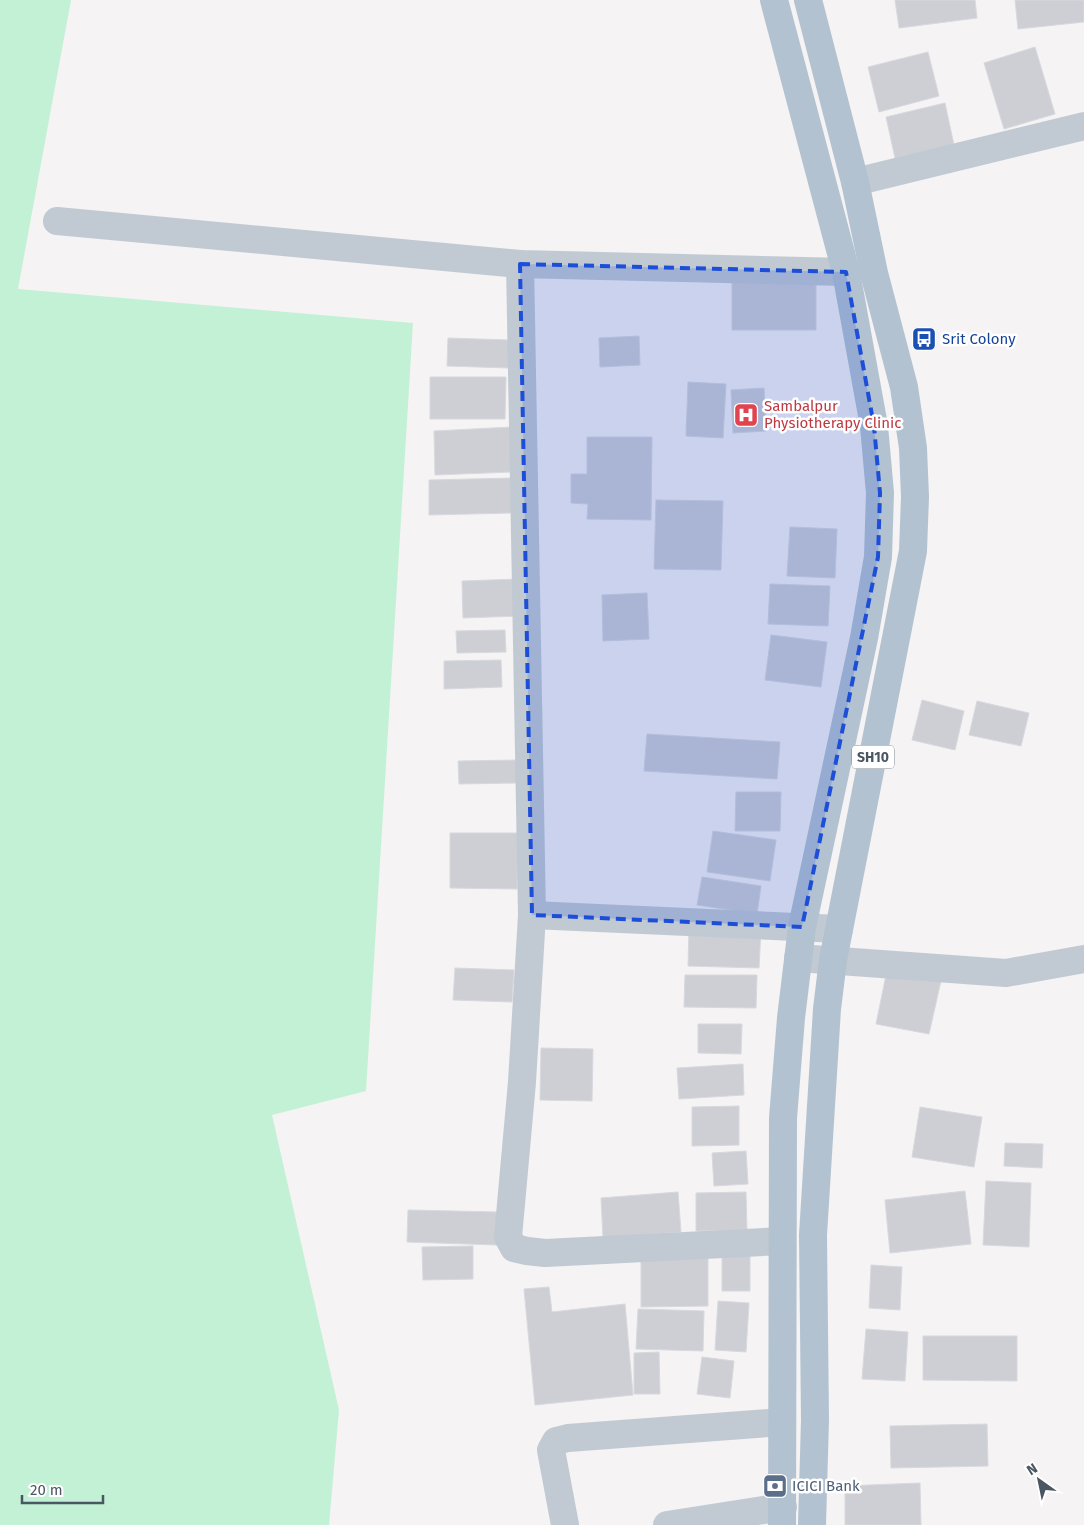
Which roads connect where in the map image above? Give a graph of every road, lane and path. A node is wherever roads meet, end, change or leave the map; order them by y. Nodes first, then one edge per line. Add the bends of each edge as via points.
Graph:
1 (774, 0) edge
2 (808, 0) edge
3 (1084, 126) edge
4 (854, 182) junction
5 (57, 221) dead end
6 (520, 264) junction
7 (846, 272) junction
8 (532, 915) junction
9 (802, 927) junction
10 (839, 929) junction
11 (798, 958) junction
12 (833, 960) junction
13 (1082, 968) edge
14 (782, 1242) junction
15 (782, 1422) junction
16 (782, 1516) edge
17 (565, 1525) edge
18 (667, 1525) edge
19 (812, 1525) edge

1 - 7 main road, SH10
2 - 4 main road, SH10
3 - 4 street
4 - 10 main road, SH10 via 904,387 913,448 915,497 913,551
5 - 6 street
6 - 7 street
6 - 8 street
7 - 9 main road, SH10 via 874,426 880,493 878,557 864,638
8 - 9 street
8 - 14 street via 508,1237 514,1248 545,1252
9 - 10 street
9 - 11 main road, SH10
10 - 12 main road, SH10
11 - 12 street
11 - 14 main road, SH10 via 783,1118
12 - 13 street via 1006,973
12 - 19 main road, SH10 via 813,1235 815,1420
14 - 15 main road, SH10
15 - 16 main road, SH10
15 - 17 street via 568,1438 556,1442 551,1450
16 - 18 street

